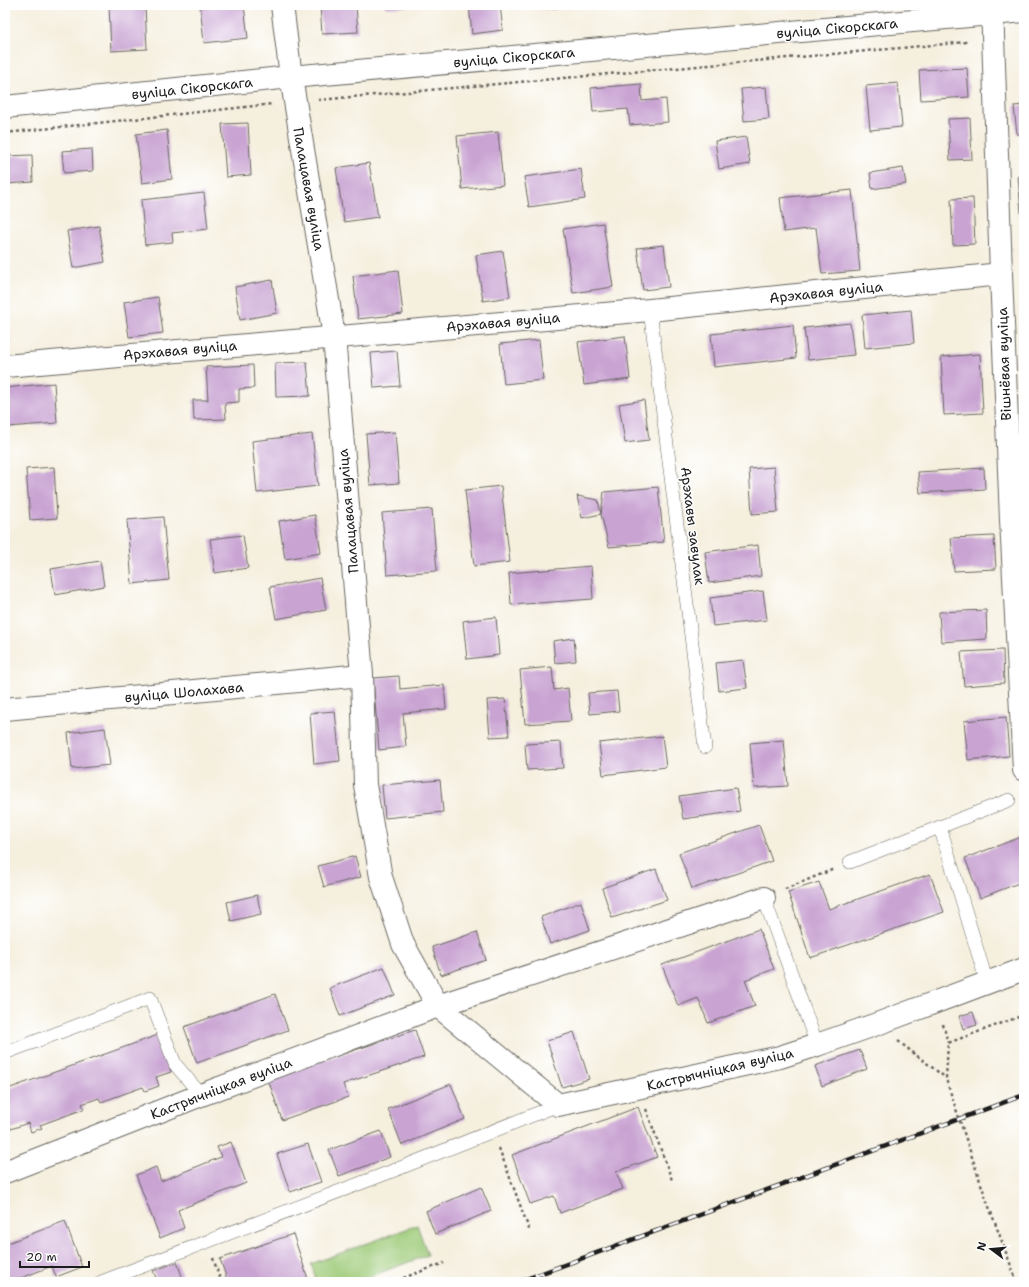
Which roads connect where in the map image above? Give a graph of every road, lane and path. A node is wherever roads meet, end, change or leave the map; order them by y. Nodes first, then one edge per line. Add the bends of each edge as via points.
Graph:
1 (282, 5) edge
2 (992, 10) edge
3 (1024, 11) edge
4 (967, 42) dead end
5 (289, 68) junction
6 (295, 102) junction
7 (5, 107) edge
8 (5, 133) edge
9 (1000, 274) junction
10 (650, 310) junction
11 (334, 336) junction
12 (5, 366) edge
13 (362, 675) junction
14 (5, 709) edge
15 (705, 747) dead end
16 (1024, 770) edge
17 (1009, 800) dead end
18 (940, 828) junction
19 (850, 862) joint
20 (764, 898) junction
21 (1024, 969) edge
22 (987, 983) junction
23 (438, 1006) junction
24 (1024, 1015) edge
25 (877, 1024) junction
26 (817, 1045) junction
27 (5, 1053) edge
28 (946, 1079) junction
29 (638, 1088) junction
30 (201, 1095) junction
31 (558, 1105) junction
32 (493, 1132) junction
33 (5, 1172) edge
34 (672, 1180) dead end
35 (530, 1232) dead end
36 (208, 1241) junction
37 (444, 1263) dead end
38 (101, 1282) edge
39 (221, 1282) edge
40 (392, 1282) edge
41 (1017, 1282) edge

1 - 5 street, Палацавая вуліца
2 - 3 street, вуліца Сікорскага
2 - 5 street, вуліца Сікорскага
2 - 9 street, Вішнёвая вуліца
4 - 6 path
5 - 6 street, Палацавая вуліца
5 - 7 street, вуліца Сікорскага
6 - 8 path
6 - 11 street, Палацавая вуліца
9 - 10 street, Арэхавая вуліца
9 - 16 street, Вішнёвая вуліца
10 - 11 street, Арэхавая вуліца
10 - 15 lane, Арэхавы завулак
11 - 12 street, Арэхавая вуліца
11 - 13 street, Палацавая вуліца
13 - 14 street, вуліца Шолахава
13 - 23 street, Палацавая вуліца via 365,785 381,877 403,944
17 - 18 lane
18 - 19 lane
18 - 22 lane
19 - 20 path
20 - 23 street, Кастрычніцкая вуліца
20 - 26 lane
21 - 22 street, Кастрычніцкая вуліца
22 - 25 street, Кастрычніцкая вуліца
23 - 30 street, Кастрычніцкая вуліца
23 - 31 street
24 - 28 path via 948,1043
25 - 26 street, Кастрычніцкая вуліца
25 - 28 path
26 - 29 street, Кастрычніцкая вуліца via 780,1057
27 - 30 lane via 150,998 175,1064
28 - 41 path
29 - 31 street, Кастрычніцкая вуліца
29 - 34 path
30 - 33 street, Кастрычніцкая вуліца
31 - 32 lane
32 - 35 path
32 - 36 lane
36 - 38 lane
36 - 39 path
37 - 40 path

